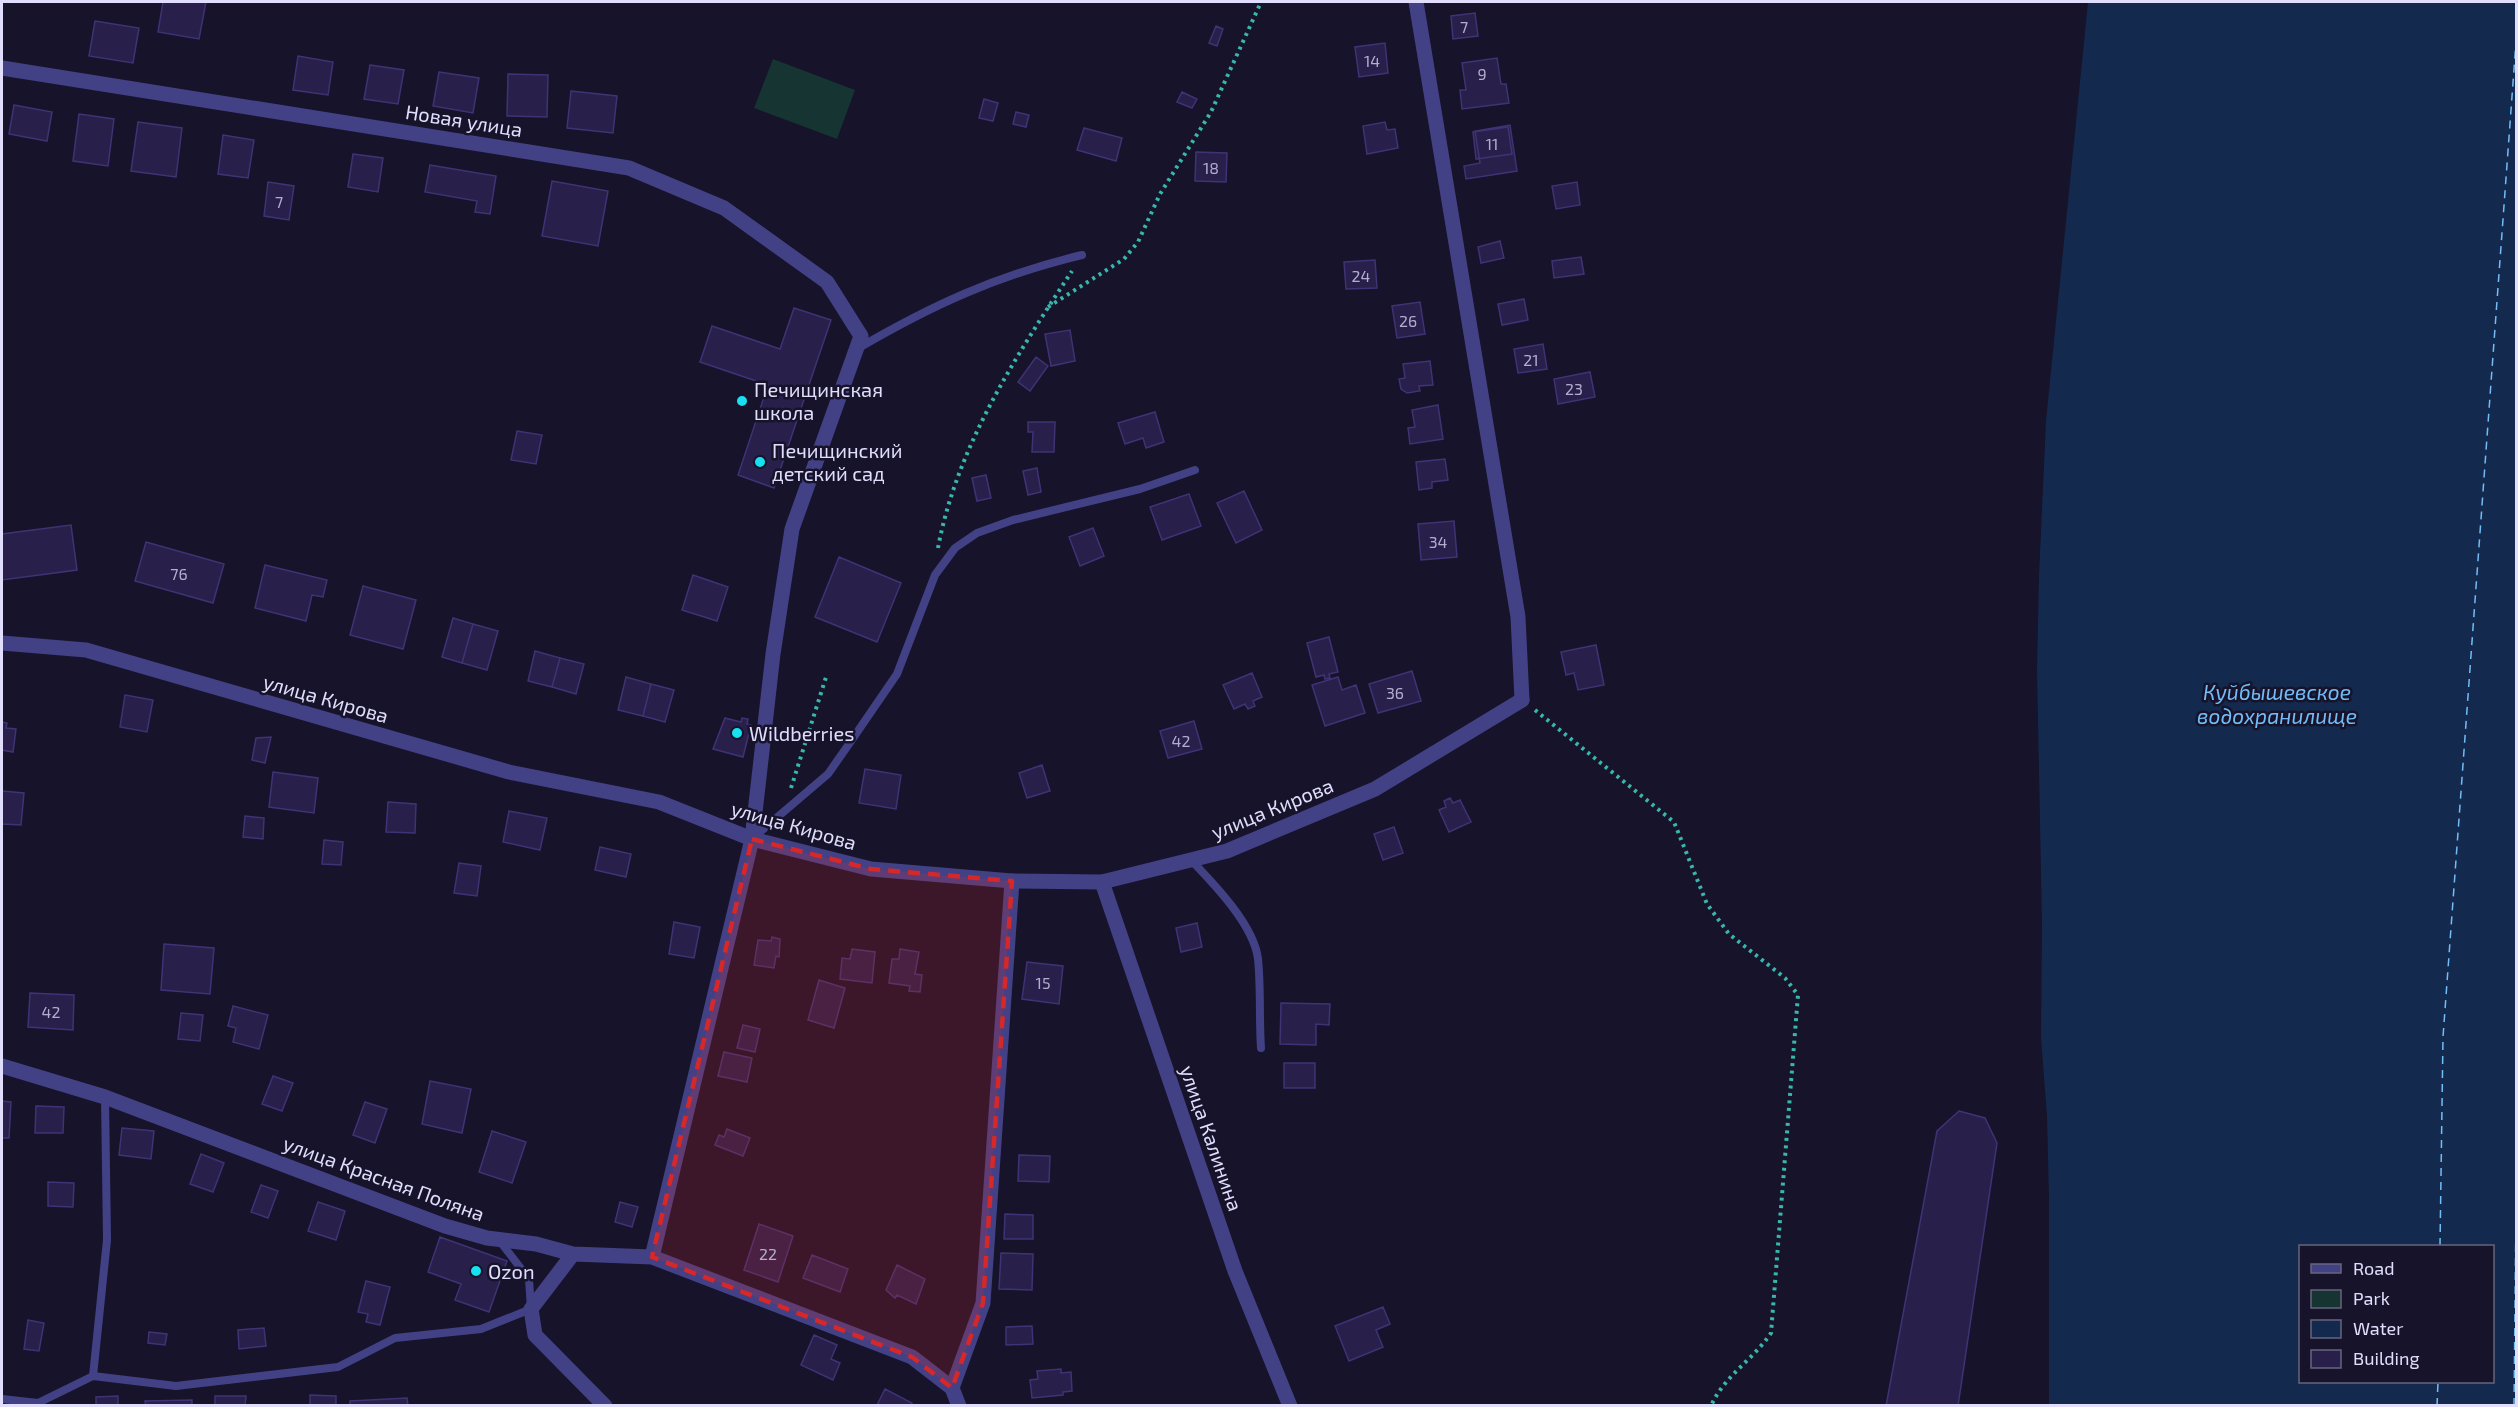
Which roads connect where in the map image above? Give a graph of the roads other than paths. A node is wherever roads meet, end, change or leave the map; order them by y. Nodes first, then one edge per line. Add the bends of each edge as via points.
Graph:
1 (1416, 2) edge
2 (2, 68) edge
3 (1082, 255) road end
4 (858, 344) junction
5 (1196, 470) dead end
6 (2, 643) edge
7 (752, 839) junction
8 (1191, 860) junction
9 (1012, 881) junction
10 (1101, 882) junction
11 (1261, 1048) dead end
12 (2, 1066) edge
13 (105, 1097) junction
14 (499, 1239) junction
15 (573, 1254) junction
16 (652, 1257) junction
17 (531, 1309) junction
18 (93, 1376) junction
19 (952, 1388) junction
20 (2, 1399) edge
21 (605, 1406) edge
22 (959, 1406) edge
23 (1290, 1406) edge

1 - 8 street, улица Кирова via 1518,617 1522,700 1375,789 1227,851
2 - 4 street, Новая улица via 629,168 724,208 827,282
3 - 4 lane via 991,281
4 - 7 street via 792,529
5 - 7 lane via 1140,489 1012,520 977,533 956,548 935,574 897,674 828,774
6 - 7 street, улица Кирова via 86,650 508,772 659,802
7 - 9 street, улица Кирова via 871,869
7 - 16 street
8 - 10 street, улица Кирова
8 - 11 lane via 1214,883 1252,940 1257,958
9 - 10 street, улица Кирова
9 - 19 street via 983,1303
10 - 23 street, улица Калинина via 1235,1271
12 - 13 street, улица Красная Поляна
13 - 14 street, улица Красная Поляна via 445,1226
13 - 18 lane via 107,1240
14 - 15 street, улица Красная Поляна
14 - 17 lane via 529,1279
15 - 16 street, улица Красная Поляна
15 - 17 street
16 - 19 street, улица Красная Поляна via 912,1357
17 - 18 lane via 481,1329 395,1338 338,1367 176,1386
17 - 21 street via 535,1335
18 - 20 lane via 38,1403
19 - 22 street

